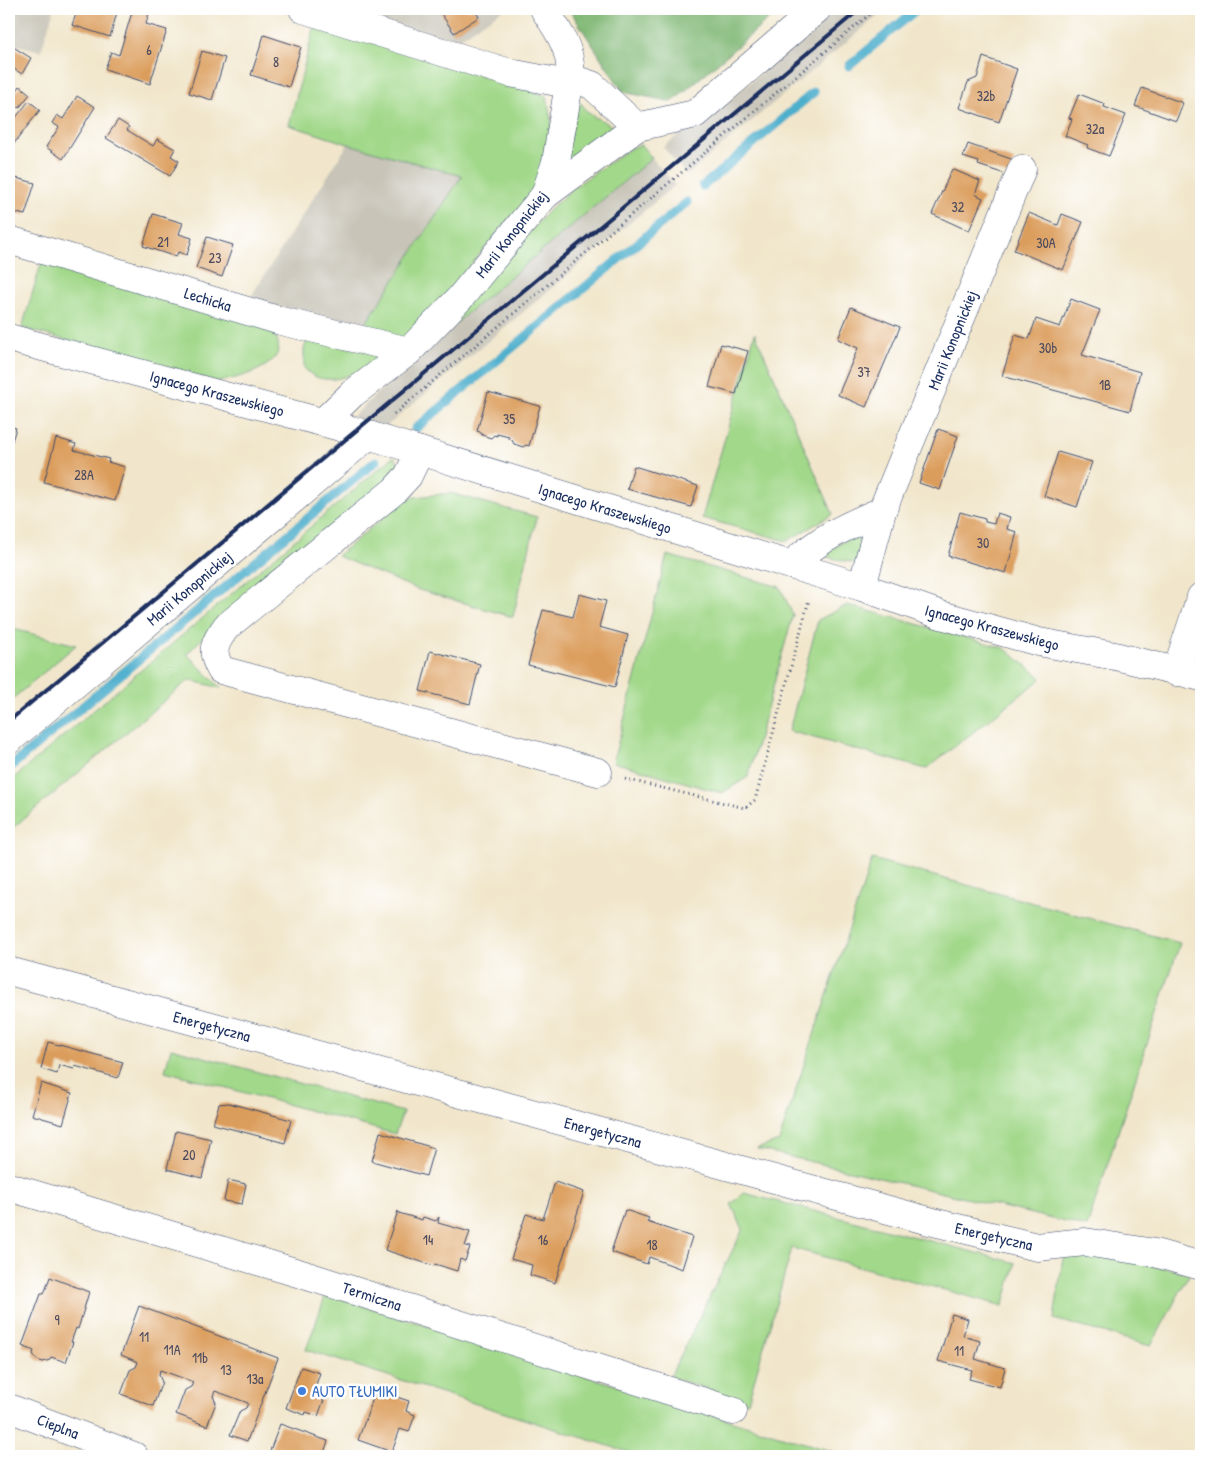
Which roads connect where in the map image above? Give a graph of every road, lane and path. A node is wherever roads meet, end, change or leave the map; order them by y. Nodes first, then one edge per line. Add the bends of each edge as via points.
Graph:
1 (303, 9) edge
2 (544, 9) edge
3 (817, 9) edge
4 (876, 9) edge
5 (570, 78) junction
6 (637, 127) junction
7 (1022, 169) dead end
8 (545, 195) junction
9 (9, 240) edge
10 (9, 338) edge
11 (409, 351) junction
12 (324, 422) junction
13 (369, 435) junction
14 (420, 451) junction
15 (882, 511) junction
16 (791, 565) junction
17 (817, 572) junction
18 (862, 587) junction
19 (1201, 597) edge
20 (1188, 674) edge
21 (9, 740) edge
22 (598, 772) joint
23 (9, 971) edge
24 (9, 1187) edge
25 (1201, 1266) edge
26 (9, 1408) edge
27 (732, 1411) dead end
28 (134, 1456) edge

1 - 5 street via 510,73 557,82
2 - 5 street, Marii Konopnickiej via 566,46 572,64
3 - 6 street via 695,114
4 - 13 path
5 - 6 street via 592,85
5 - 8 street, Marii Konopnickiej via 556,162
6 - 8 street
7 - 15 street, Marii Konopnickiej
8 - 11 street, Marii Konopnickiej via 460,298
9 - 11 street, Lechicka via 281,322
10 - 12 street, Ignacego Kraszewskiego
11 - 12 street, Marii Konopnickiej via 352,394
12 - 13 street, Ignacego Kraszewskiego
13 - 14 street, Ignacego Kraszewskiego
13 - 21 street, Marii Konopnickiej
14 - 16 street, Ignacego Kraszewskiego
14 - 22 street via 408,476 394,491 226,627 216,641 214,658 217,664 221,670
15 - 16 street via 846,526 807,549
15 - 18 street, Marii Konopnickiej
16 - 17 street, Ignacego Kraszewskiego
17 - 18 street, Ignacego Kraszewskiego
17 - 22 path via 755,800 745,808
18 - 20 street, Ignacego Kraszewskiego via 941,615 1012,635
19 - 20 street
23 - 25 street, Energetyczna via 932,1222 1038,1247 1085,1242 1156,1253
24 - 27 street, Termiczna via 298,1273
26 - 28 street, Cieplna

